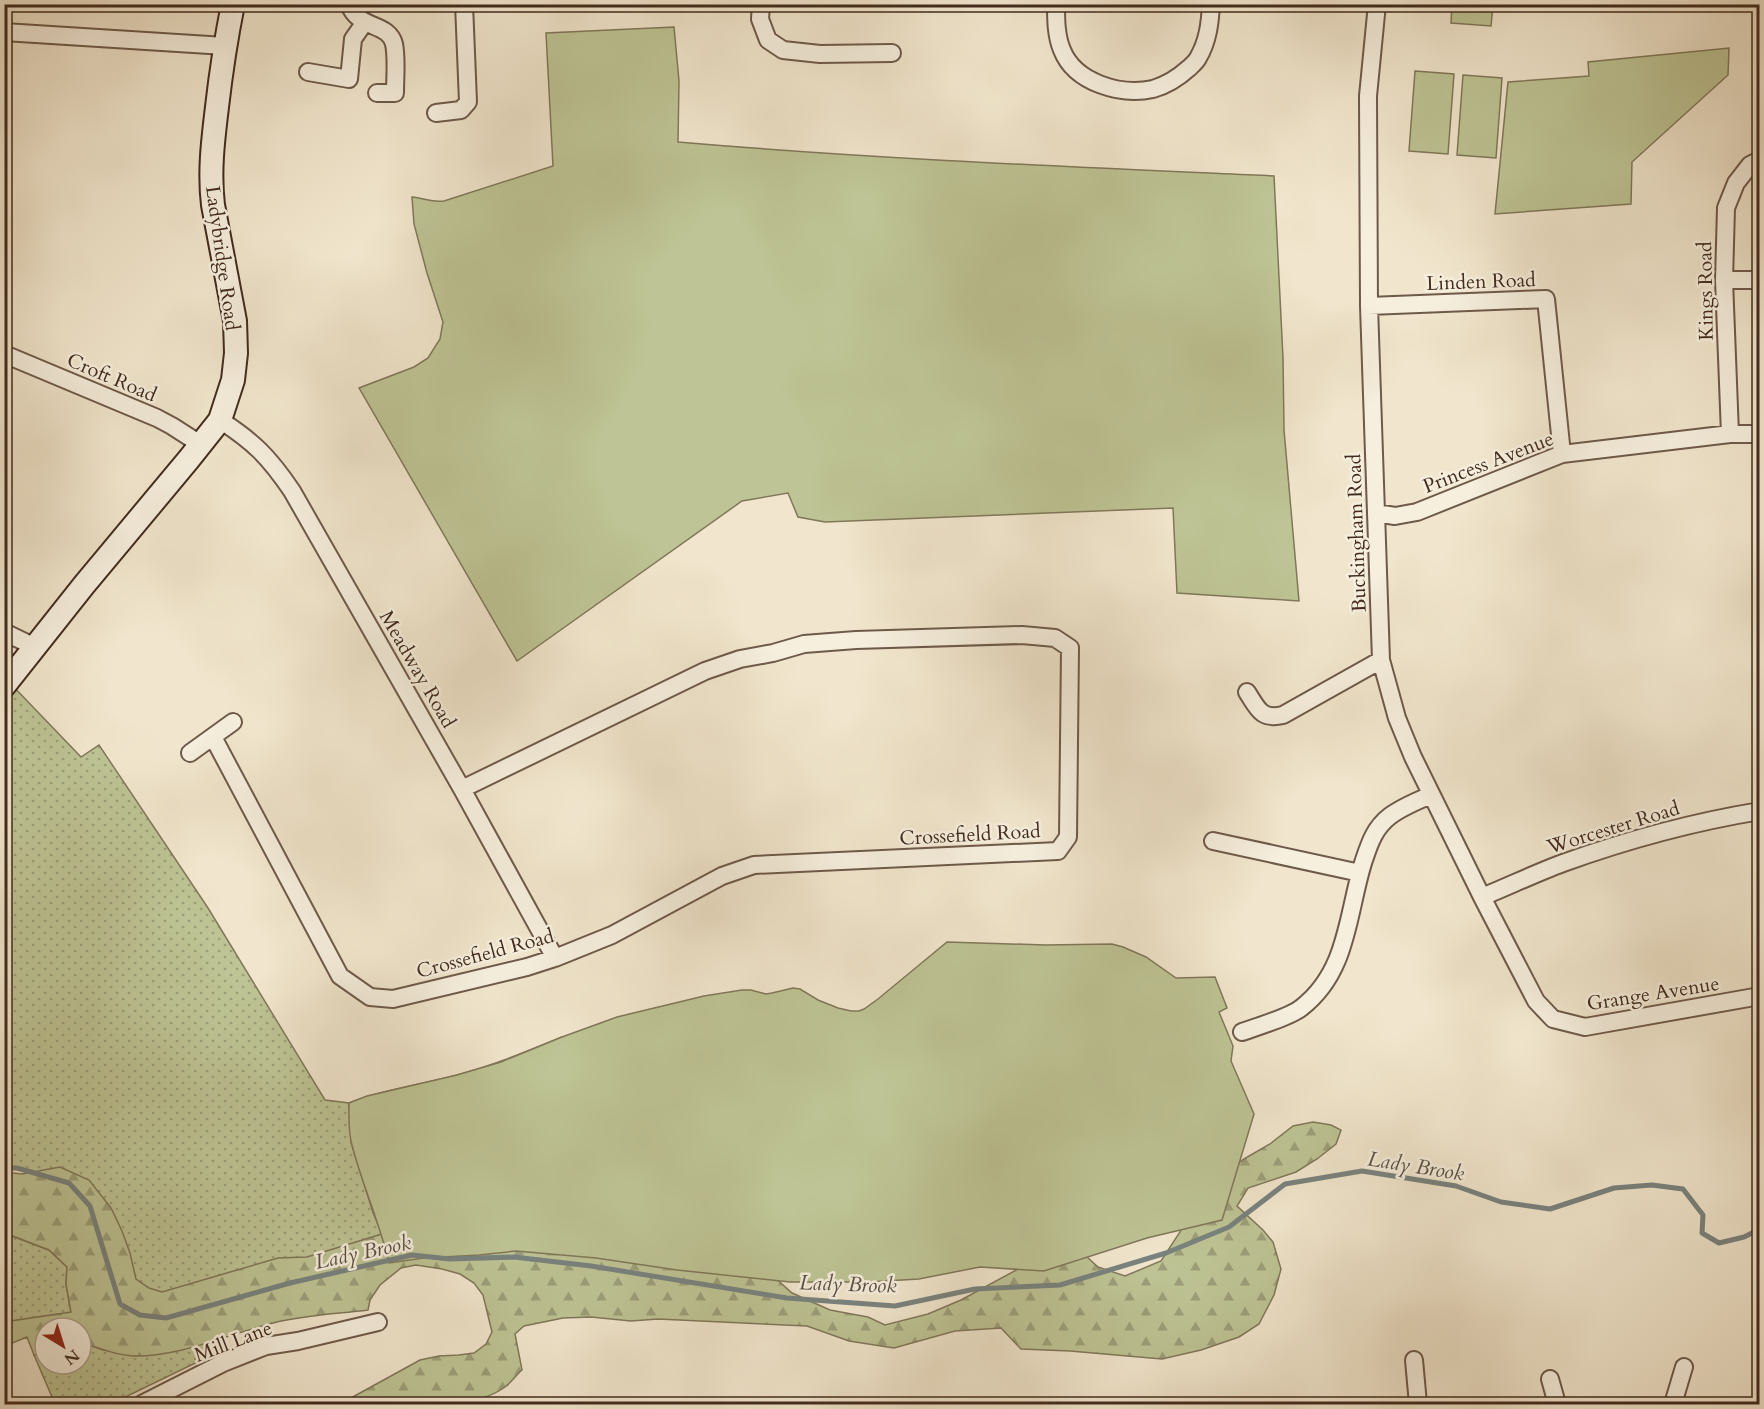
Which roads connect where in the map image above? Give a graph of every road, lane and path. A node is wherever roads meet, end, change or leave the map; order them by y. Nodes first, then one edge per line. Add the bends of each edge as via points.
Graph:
1 (232, 4) edge
2 (349, 4) edge
3 (464, 4) edge
4 (761, 4) edge
5 (1056, 4) edge
6 (1211, 4) edge
7 (1377, 4) edge
8 (365, 22) junction
9 (4, 32) edge
10 (225, 46) junction
11 (892, 53) dead end
12 (308, 72) dead end
13 (377, 93) dead end
14 (436, 113) dead end
15 (1760, 160) edge
16 (1724, 280) junction
17 (1760, 280) edge
18 (1369, 306) junction
19 (4, 354) edge
20 (220, 420) junction
21 (1730, 434) junction
22 (1760, 435) edge
23 (200, 444) junction
24 (1562, 454) junction
25 (1376, 513) junction
26 (4, 632) edge
27 (35, 646) junction
28 (1381, 660) junction
29 (4, 686) edge
30 (1247, 692) dead end
31 (233, 722) dead end
32 (213, 737) junction
33 (190, 753) dead end
34 (462, 789) junction
35 (1431, 795) junction
36 (1760, 812) edge
37 (1213, 842) dead end
38 (1360, 873) junction
39 (1482, 897) junction
40 (555, 958) junction
41 (1760, 996) edge
42 (1553, 1019) joint
43 (1242, 1032) dead end
44 (378, 1322) dead end
45 (1414, 1360) dead end
46 (1684, 1367) dead end
47 (1550, 1379) dead end
48 (142, 1404) edge
49 (1418, 1404) edge
50 (1557, 1404) edge
51 (1673, 1404) edge

1 - 10 street, Ladybridge Road
2 - 8 street via 356,18
3 - 14 street via 468,102 461,110
4 - 11 street via 760,19 768,40 783,50
5 - 6 street via 1062,51 1078,72 1100,85 1124,91 1154,88 1177,78 1198,59 1209,33
7 - 18 street, Buckingham Road via 1368,96
8 - 12 street via 353,39 349,79
8 - 13 street via 390,35 394,43 395,93
9 - 10 street
10 - 20 street, Ladybridge Road via 211,153 211,187 235,321 236,353 233,380
15 - 16 street, Kings Road via 1750,165 1736,183 1726,208
16 - 17 street
16 - 21 street, Kings Road
18 - 24 street, Linden Road via 1546,299
18 - 25 street, Buckingham Road
19 - 23 street, Croft Road via 157,418
20 - 23 street, Ladybridge Road
20 - 34 street, Meadway Road via 258,447 292,491
21 - 22 street, Princess Avenue
21 - 24 street, Princess Avenue
23 - 27 street, Ladybridge Road
24 - 25 street, Princess Avenue via 1417,513
25 - 28 street, Buckingham Road
26 - 27 street
27 - 29 street, Ladybridge Road
28 - 30 street via 1283,716 1261,713
28 - 35 street, Buckingham Road via 1397,718
31 - 32 street
32 - 33 street
32 - 40 street, Crossefield Road via 340,976 370,997 393,999
34 - 40 street, Meadway Road
34 - 40 street, Crossefield Road via 705,671 804,644 1022,635 1055,638 1070,648 1068,837 1058,851 754,865 722,876 612,934
35 - 38 street via 1389,816 1378,827
35 - 39 street, Buckingham Road
36 - 39 street, Worcester Road via 1714,819 1622,844 1561,863
37 - 38 street
38 - 43 street via 1339,959 1323,986 1299,1010
39 - 42 street, Buckingham Road via 1536,1001
41 - 42 street, Grange Avenue via 1585,1027
44 - 48 street, Mill Lane via 266,1346
45 - 49 street
46 - 51 street
47 - 50 street

